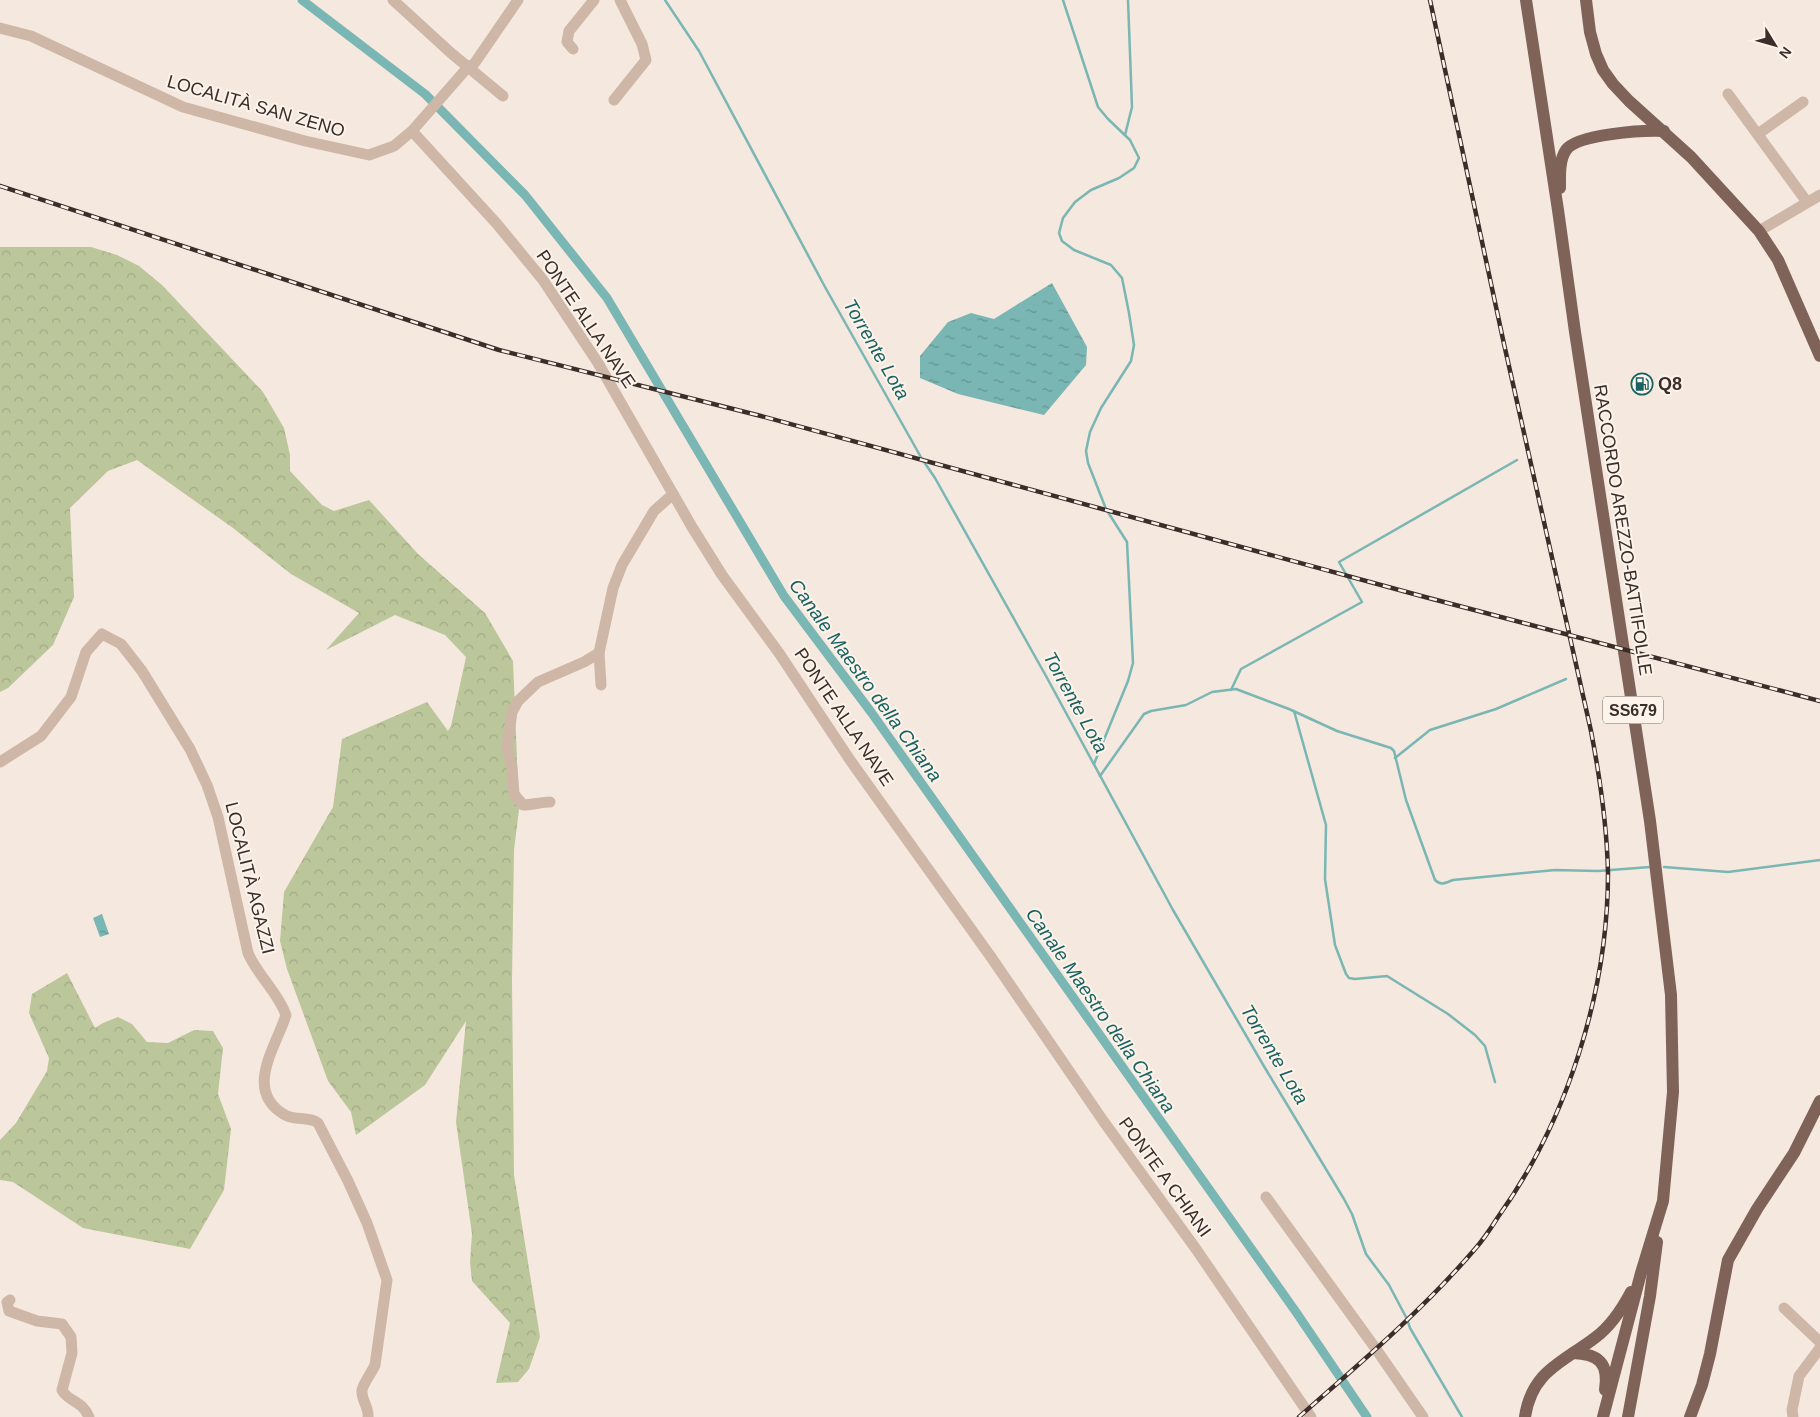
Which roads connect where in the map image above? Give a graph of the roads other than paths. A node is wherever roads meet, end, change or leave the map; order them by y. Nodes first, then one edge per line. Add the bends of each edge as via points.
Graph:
1 (393, 0) edge
2 (518, 0) edge
3 (594, 0) edge
4 (620, 0) edge
5 (1526, 0) edge
6 (1586, 0) edge
7 (0, 28) edge
8 (573, 49) dead end
9 (468, 67) junction
10 (1728, 94) dead end
11 (503, 96) dead end
12 (614, 100) dead end
13 (1803, 102) dead end
14 (414, 129) junction
15 (1664, 131) junction
16 (1758, 134) junction
17 (1820, 195) edge
18 (1807, 202) junction
19 (1558, 210) junction
20 (1759, 231) junction
21 (1820, 356) edge
22 (673, 494) junction
23 (598, 653) junction
24 (601, 685) dead end
25 (0, 762) edge
26 (550, 802) dead end
27 (991, 957) joint
28 (1820, 1101) edge
29 (1266, 1197) dead end
30 (1663, 1201) junction
31 (1641, 1273) junction
32 (10, 1300) dead end
33 (1784, 1308) dead end
34 (1820, 1342) edge
35 (1820, 1348) edge
36 (1573, 1353) junction
37 (89, 1417) edge
38 (368, 1417) edge
39 (1311, 1417) edge
40 (1423, 1417) edge
41 (1525, 1417) edge
42 (1603, 1417) edge
43 (1628, 1417) edge
44 (1690, 1417) edge
45 (1793, 1417) edge

1 - 9 street
2 - 9 street via 474,64
3 - 8 street via 569,31 567,42
4 - 12 street via 642,44 646,60
5 - 19 main road, RACCORDO AREZZO-BATTIFOLLE / SS679
6 - 15 main road via 1590,32 1603,70 1613,84
7 - 14 street, LOCALITÀ SAN ZENO via 32,36 183,107 305,142 369,155 394,146
9 - 11 street
9 - 14 street, LOCALITÀ SAN ZENO
10 - 16 street
13 - 16 street
14 - 22 street, PONTE ALLA NAVE via 543,280 598,363
15 - 19 main road via 1645,130 1574,142 1565,150 1561,163
15 - 20 main road
16 - 18 street
17 - 18 street
18 - 20 street
19 - 30 main road, RACCORDO AREZZO-BATTIFOLLE / SS679 via 1650,821 1671,995 1673,1092
20 - 21 main road via 1778,260
22 - 23 street via 654,511 622,565 613,588
22 - 27 street, PONTE ALLA NAVE via 722,575
23 - 24 street
23 - 26 street via 538,682 518,701 512,712 507,747 514,794 523,805
25 - 38 street, LOCALITÀ AGAZZI via 41,736 71,697 86,652 102,634 121,644 142,671 190,749 218,817 248,953 278,997 286,1016 266,1064 263,1080 267,1097 289,1117 314,1119 318,1123 367,1222 388,1280 375,1365 362,1388
27 - 39 street, PONTE A CHIANI
28 - 44 main road via 1794,1153 1756,1209 1728,1260 1710,1354
29 - 40 street
30 - 31 main road, RACCORDO AREZZO-BATTIFOLLE / SS679
30 - 43 main road
31 - 36 main road via 1614,1321
31 - 42 main road, RACCORDO AREZZO-BATTIFOLLE / SS679
32 - 37 street via 7,1302 9,1311 37,1321 62,1324 71,1337 72,1353 62,1390 79,1402
33 - 34 street
35 - 45 street via 1799,1376
36 - 41 main road via 1557,1362 1537,1384 1529,1396
36 - 42 main road via 1588,1354 1605,1368

